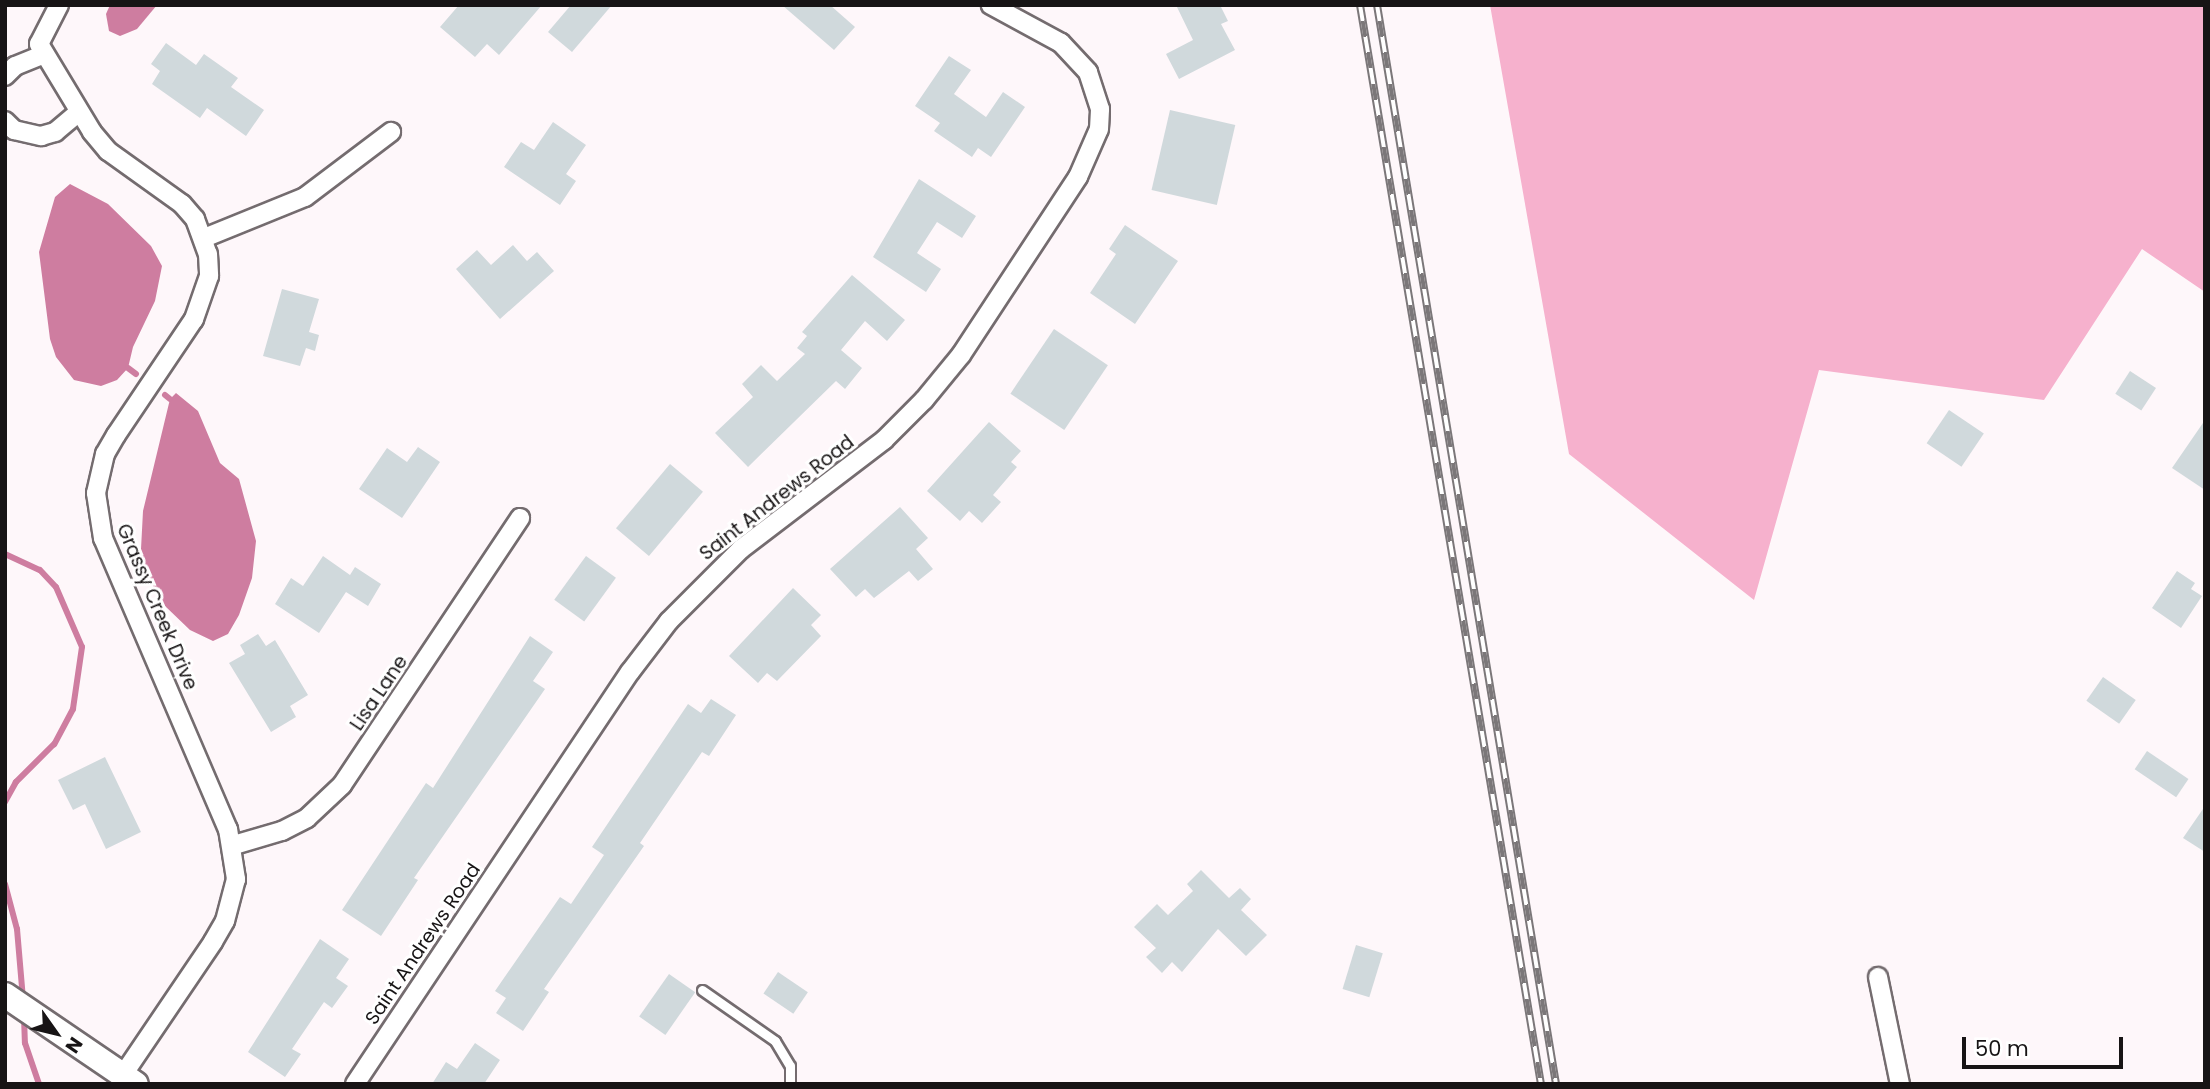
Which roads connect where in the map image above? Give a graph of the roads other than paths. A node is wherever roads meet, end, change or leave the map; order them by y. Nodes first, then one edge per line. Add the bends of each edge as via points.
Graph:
1 (60, 5) edge
2 (991, 5) edge
3 (45, 54) junction
4 (5, 76) edge
5 (79, 112) junction
6 (5, 121) edge
7 (391, 132) dead end
8 (204, 238) junction
9 (520, 518) dead end
10 (234, 845) junction
11 (1878, 977) dead end
12 (702, 990) dead end
13 (5, 995) edge
14 (130, 1079) edge
15 (355, 1084) edge
16 (790, 1084) edge
17 (1900, 1084) edge

1 - 3 street via 38,38
2 - 15 street, Saint Andrews Road via 1061,43 1088,72 1100,109 1099,129 1078,177 961,355 924,400 884,440 741,549 669,621 630,672
3 - 4 street via 15,66
3 - 5 street, Grassy Creek Drive
5 - 6 street via 55,132 41,136 14,130
5 - 8 street, Grassy Creek Drive via 108,150 182,204
7 - 8 street via 305,197
8 - 10 street, Grassy Creek Drive via 209,276 203,299 105,454 96,493 103,538
9 - 10 street, Lisa Lane via 342,785 307,818 282,831
10 - 14 street, Grassy Creek Drive via 236,879 225,921
11 - 17 street
12 - 16 lane via 775,1041 790,1066
13 - 14 street

